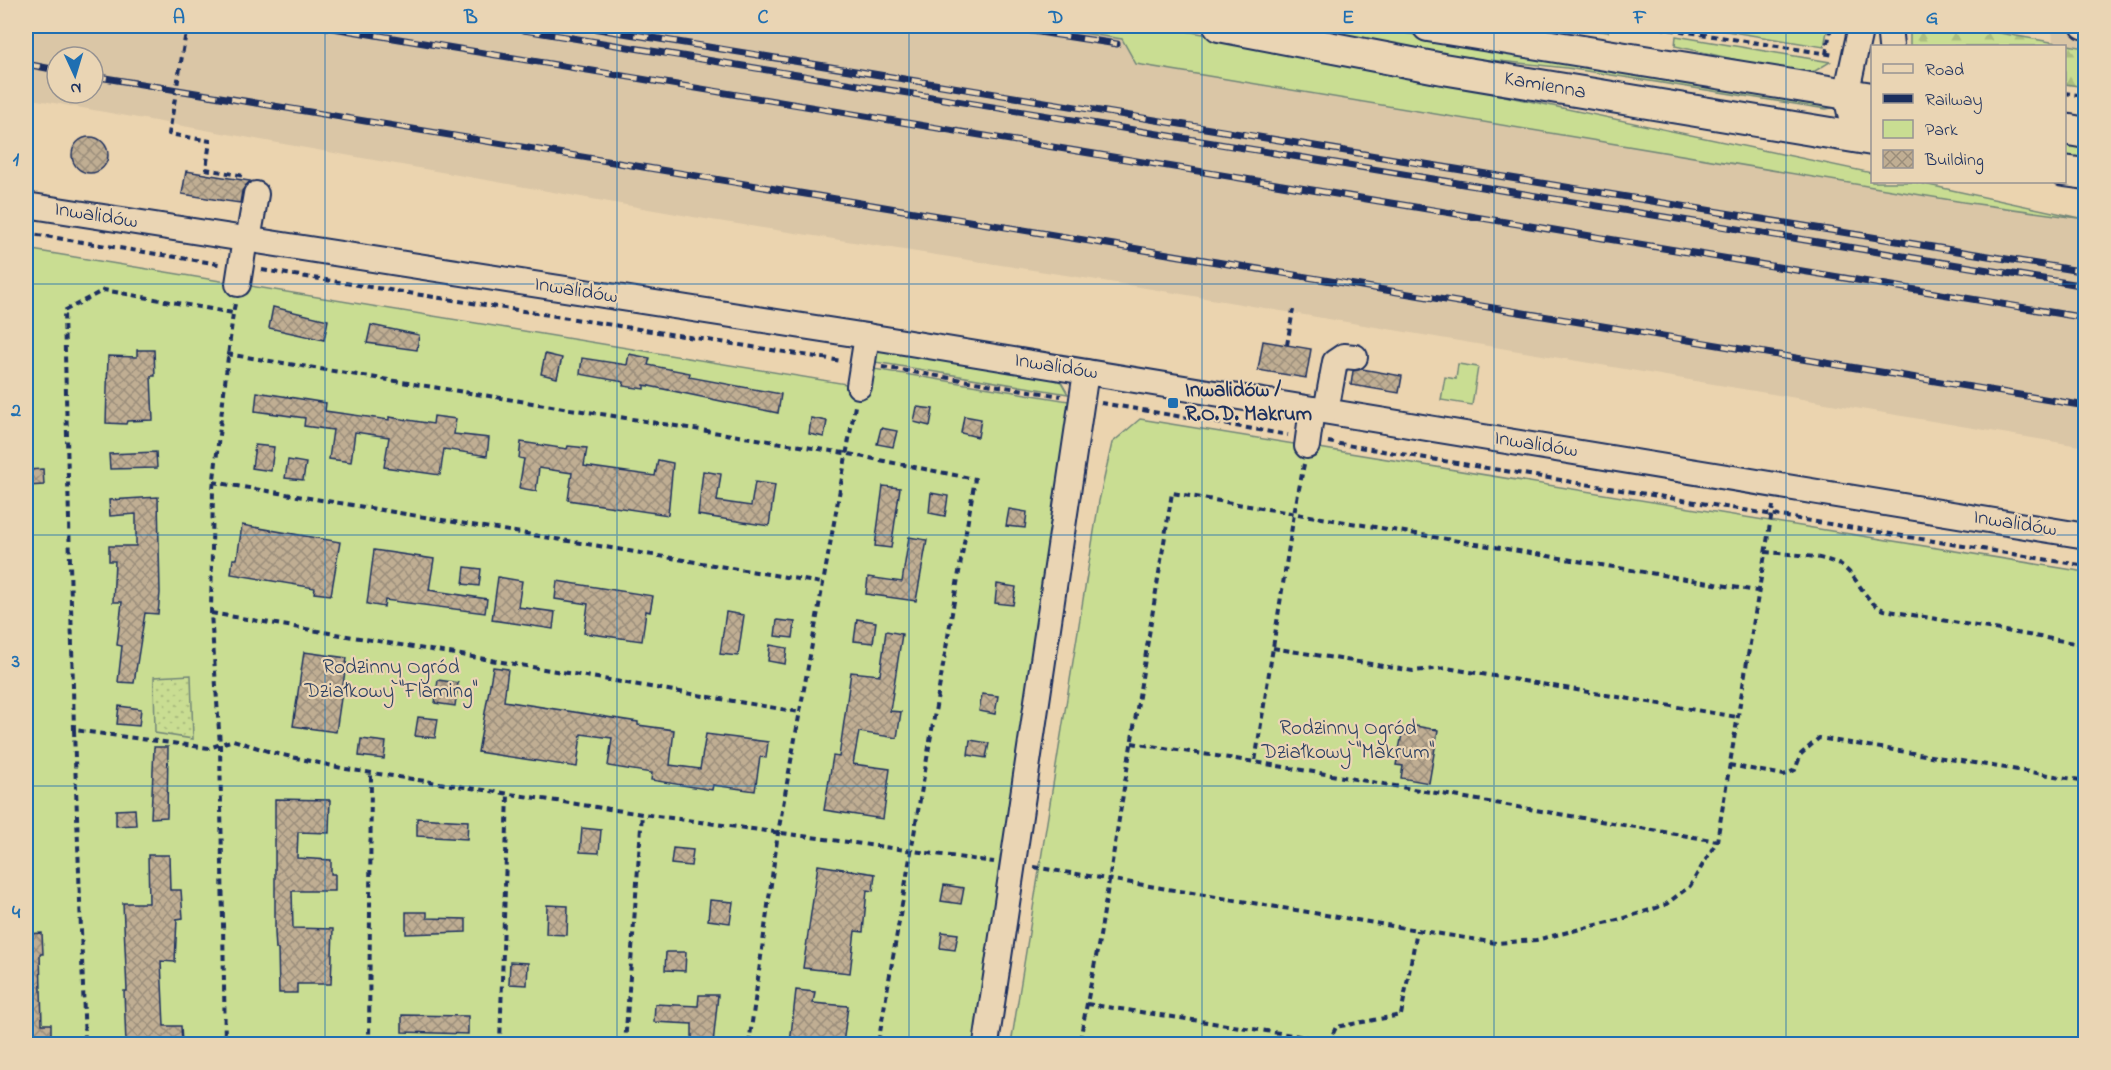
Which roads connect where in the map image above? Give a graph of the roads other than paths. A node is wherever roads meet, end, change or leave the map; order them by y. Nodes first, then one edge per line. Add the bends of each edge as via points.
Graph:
1 (1219, 26) edge
2 (1428, 26) edge
3 (1860, 26) edge
4 (1889, 26) edge
5 (1891, 45) edge
6 (1859, 97) edge
7 (2066, 129) edge
8 (1867, 130) edge
9 (2085, 133) edge
10 (2066, 171) edge
11 (2085, 174) edge
12 (256, 194) road end
13 (26, 205) edge
14 (247, 240) junction
15 (239, 276) road end
16 (867, 336) junction
17 (1355, 357) dead end
18 (1086, 372) junction
19 (861, 375) road end
20 (1319, 410) junction
21 (1308, 442) road end
22 (2085, 536) edge
23 (986, 1044) edge

1 - 8 main road, Kamienna via 1443,69
2 - 6 main road, Kamienna
3 - 6 street via 1854,58
4 - 5 street
6 - 8 street
7 - 9 main road
10 - 11 main road
12 - 14 street
13 - 14 street, Inwalidów
14 - 15 street
14 - 16 street, Inwalidów
16 - 18 street, Inwalidów
16 - 19 street
17 - 20 street via 1340,358 1332,367
18 - 20 street, Inwalidów
18 - 23 street
20 - 21 street
20 - 22 street, Inwalidów

